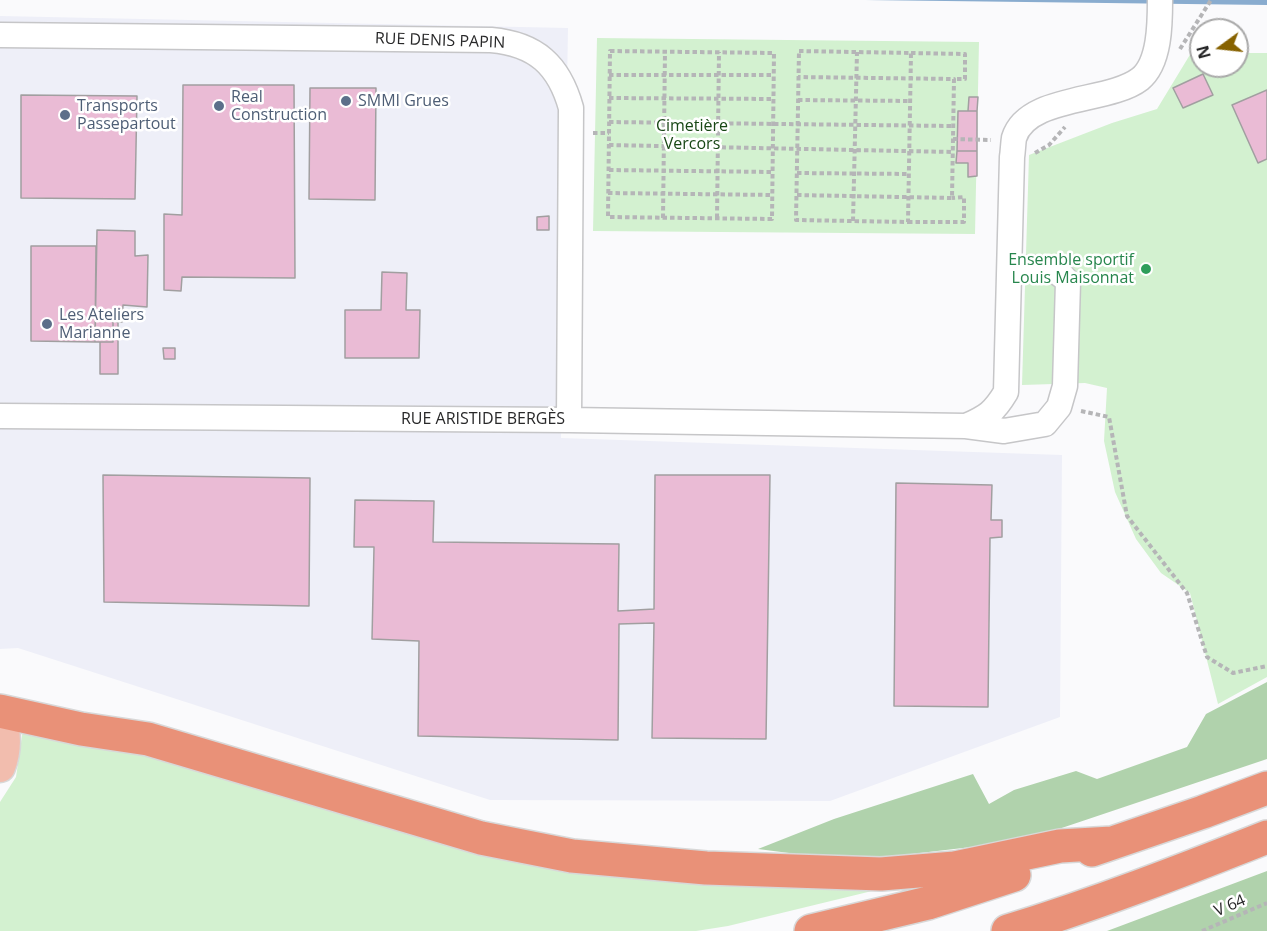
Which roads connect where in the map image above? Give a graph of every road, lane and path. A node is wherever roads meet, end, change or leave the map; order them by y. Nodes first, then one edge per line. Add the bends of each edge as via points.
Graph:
1 (1160, 3) edge
2 (0, 35) edge
3 (664, 52) junction
4 (719, 52) junction
5 (857, 52) junction
6 (911, 53) junction
7 (609, 75) junction
8 (664, 75) junction
9 (719, 75) junction
10 (774, 75) junction
11 (798, 76) junction
12 (856, 77) junction
13 (911, 78) junction
14 (954, 79) junction
15 (609, 98) junction
16 (664, 98) junction
17 (718, 98) junction
18 (773, 99) junction
19 (798, 100) junction
20 (856, 100) junction
21 (910, 101) junction
22 (609, 122) junction
23 (664, 123) junction
24 (718, 123) junction
25 (773, 124) junction
26 (798, 124) junction
27 (855, 124) junction
28 (910, 125) junction
29 (953, 126) junction
30 (953, 139) junction
31 (609, 145) junction
32 (663, 146) junction
33 (718, 147) junction
34 (773, 147) junction
35 (798, 148) junction
36 (855, 148) junction
37 (909, 150) junction
38 (953, 152) junction
39 (1012, 157) junction
40 (609, 170) junction
41 (663, 171) junction
42 (717, 171) junction
43 (773, 172) junction
44 (797, 173) junction
45 (854, 174) junction
46 (909, 174) junction
47 (608, 193) junction
48 (663, 194) junction
49 (717, 195) junction
50 (773, 195) junction
51 (797, 195) junction
52 (854, 196) junction
53 (909, 197) junction
54 (952, 198) junction
55 (663, 218) junction
56 (717, 218) junction
57 (853, 221) junction
58 (908, 222) junction
59 (1011, 269) junction
60 (1006, 392) junction
61 (1055, 412) junction
62 (0, 416) edge
63 (569, 420) junction
64 (966, 426) junction
65 (1267, 666) edge
66 (0, 712) edge
67 (0, 767) edge
68 (1267, 788) edge
69 (1267, 837) edge
70 (1112, 843) junction
71 (1267, 903) edge
72 (811, 931) edge
73 (1008, 931) edge
74 (1202, 931) edge

1 - 39 street via 1159,41 1141,78 1126,87 1037,114 1023,123 1014,137
2 - 63 street, RUE DENIS PAPIN via 491,40 521,45 541,57 560,78 571,108
3 - 4 path
3 - 7 path via 610,51
3 - 8 path
4 - 9 path
4 - 10 path via 774,53
5 - 6 path
5 - 11 path via 799,51
5 - 12 path
6 - 13 path
6 - 14 path via 965,54 965,79
7 - 8 path
7 - 15 path
8 - 9 path
8 - 16 path
9 - 10 path
9 - 17 path
10 - 18 path
11 - 12 path
11 - 19 path
12 - 13 path
12 - 20 path
13 - 14 path
13 - 21 path
14 - 29 path
15 - 16 path
15 - 22 path
16 - 17 path
16 - 23 path
17 - 18 path
17 - 24 path
18 - 25 path
19 - 20 path
19 - 26 path
20 - 21 path
20 - 27 path
21 - 28 path
22 - 23 path
22 - 31 path
23 - 24 path
23 - 32 path
24 - 25 path
24 - 33 path
25 - 26 path
25 - 34 path
26 - 27 path
26 - 35 path
27 - 28 path
27 - 36 path
28 - 29 path
28 - 37 path
29 - 30 path
30 - 38 path
30 - 39 path via 994,140 994,157
31 - 32 path
31 - 40 path
32 - 33 path
32 - 41 path
33 - 34 path
33 - 42 path
34 - 35 path
34 - 43 path
35 - 36 path
35 - 44 path
36 - 37 path
36 - 45 path
37 - 38 path
37 - 46 path
38 - 54 path
39 - 59 street
40 - 41 path
40 - 47 path
41 - 42 path
41 - 48 path
42 - 43 path
42 - 49 path
43 - 50 path
44 - 45 path
44 - 51 path
45 - 46 path
45 - 52 path
46 - 53 path
47 - 48 path
47 - 55 path via 608,218
48 - 49 path
48 - 55 path
49 - 50 path
49 - 56 path
50 - 56 path via 772,219
51 - 52 path
51 - 57 path via 796,220
52 - 53 path
52 - 57 path
53 - 54 path
53 - 58 path
54 - 58 path via 964,197 964,222
55 - 56 path
57 - 58 path
59 - 60 street
59 - 61 street via 1047,268 1061,273 1068,282 1065,386
60 - 61 street via 1014,405 1027,414
60 - 64 street via 987,417
61 - 64 street, RUE ARISTIDE BERGÈS via 1045,424 1004,431
61 - 65 path via 1109,417 1127,516 1187,593 1207,657 1233,673
62 - 63 street, RUE ARISTIDE BERGÈS
63 - 64 street, RUE ARISTIDE BERGÈS
66 - 67 main road via 5,748
66 - 70 highway via 147,738 481,838 572,856 706,868 881,874 955,868 1060,846
68 - 70 highway
69 - 73 highway
70 - 72 highway via 928,903
71 - 74 path, V 64

